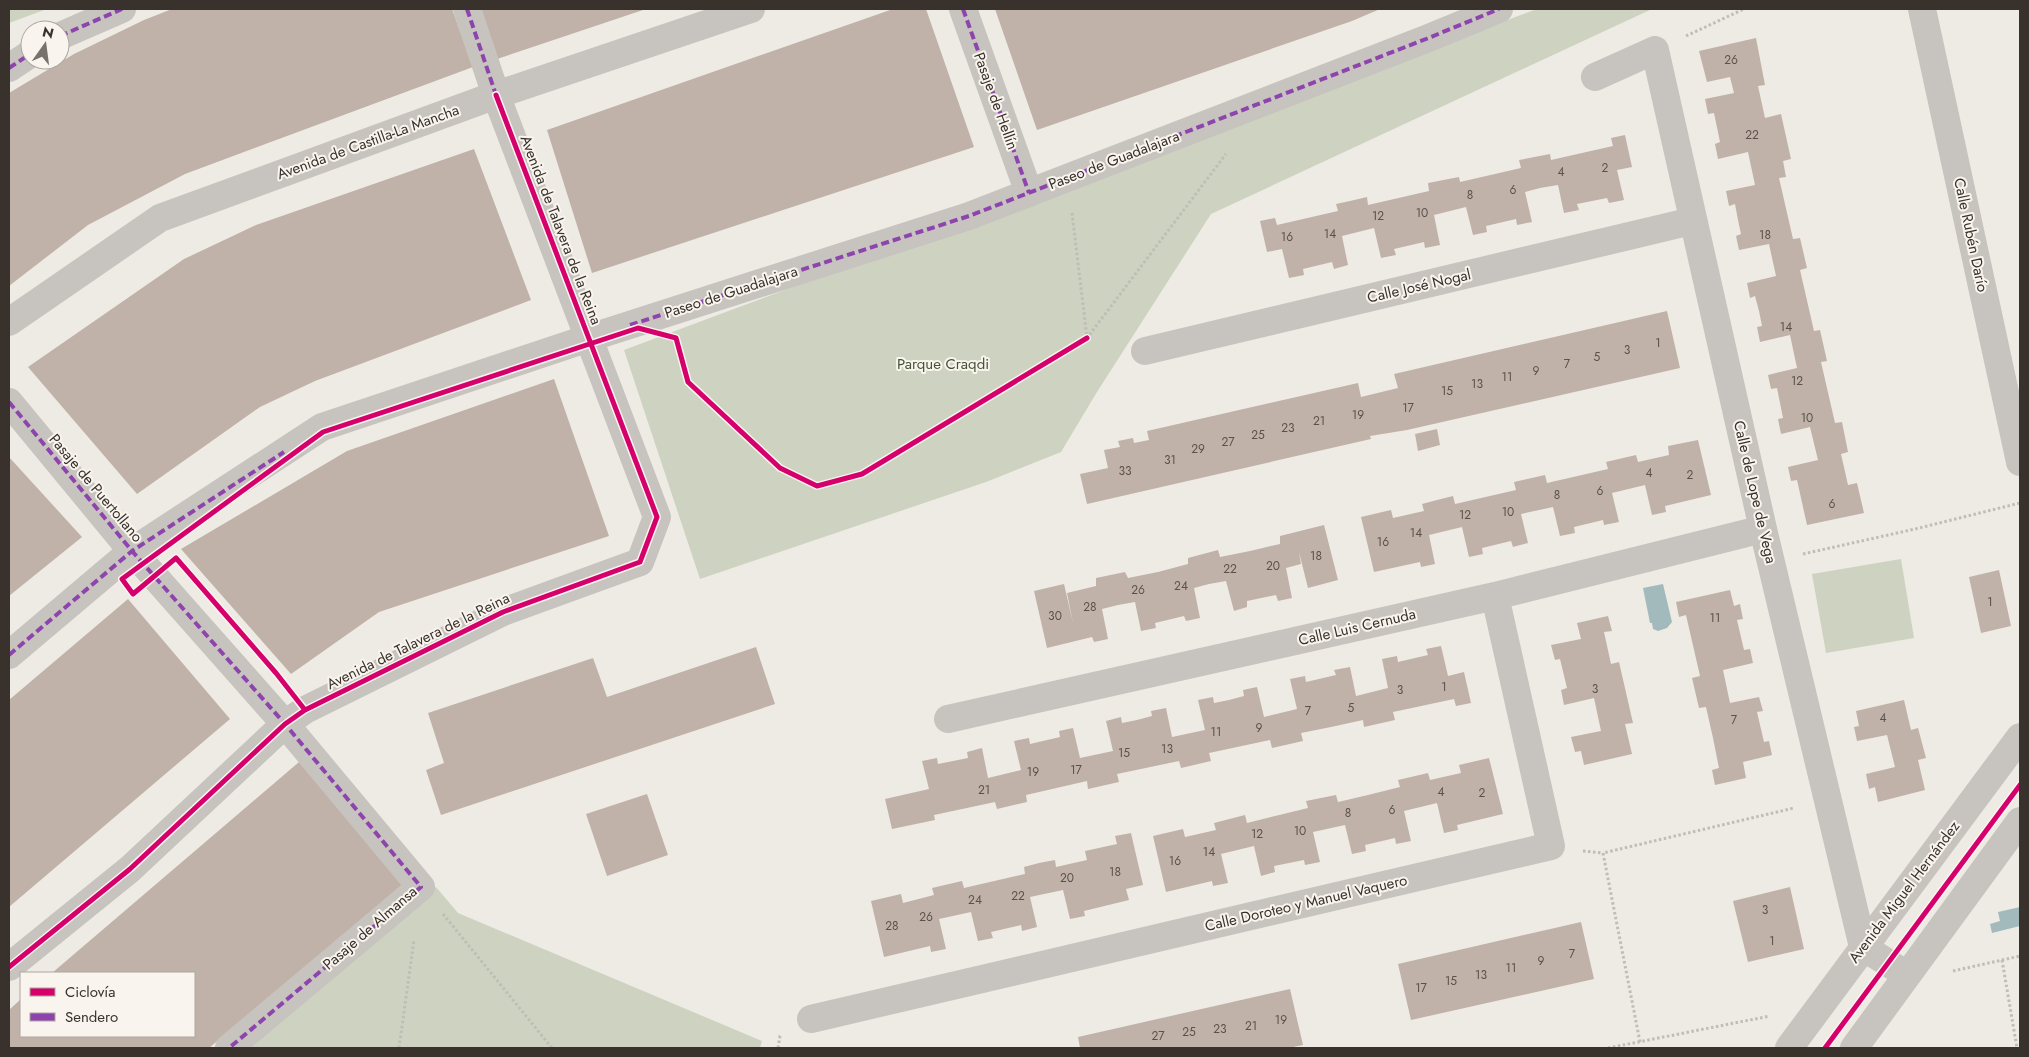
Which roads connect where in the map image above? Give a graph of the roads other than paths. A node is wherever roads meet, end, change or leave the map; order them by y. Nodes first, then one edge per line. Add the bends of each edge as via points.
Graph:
1 (122, 9) edge
2 (467, 9) edge
3 (751, 9) edge
4 (963, 9) edge
5 (1500, 9) edge
6 (1922, 9) edge
7 (70, 32) edge
8 (20, 61) edge
9 (9, 68) edge
10 (1595, 77) dead end
11 (496, 95) junction
12 (1029, 193) junction
13 (1692, 221) junction
14 (9, 322) edge
15 (589, 338) junction
16 (1146, 351) dead end
17 (9, 402) edge
18 (2020, 462) edge
19 (1763, 529) junction
20 (132, 552) junction
21 (1495, 596) junction
22 (9, 655) edge
23 (948, 719) dead end
24 (285, 724) junction
25 (2020, 737) edge
26 (2020, 820) edge
27 (1863, 947) junction
28 (9, 967) edge
29 (1904, 979) junction
30 (811, 1019) dead end
31 (229, 1048) edge
32 (1789, 1048) edge
33 (1854, 1048) edge

1 - 7 street
2 - 11 street, Avenida de Talavera de la Reina
3 - 11 street, Avenida de Castilla-La Mancha
4 - 12 street, Pasaje de Hellín
5 - 12 street, Paseo de Guadalajara
6 - 18 street, Calle Rubén Darío
8 - 9 street
10 - 13 street, Calle de Lope de Vega via 1656,50
11 - 14 street, Avenida de Castilla-La Mancha via 160,218
11 - 15 street, Avenida de Talavera de la Reina
12 - 15 street, Paseo de Guadalajara via 969,216
13 - 16 street, Calle José Nogal
13 - 19 street, Calle de Lope de Vega
15 - 20 street, Paseo de Guadalajara via 322,427
15 - 24 street, Avenida de Talavera de la Reina via 657,517 640,562 503,612 305,710
17 - 20 street, Pasaje de Puertollano
19 - 21 street, Calle Luis Cernuda
19 - 27 street, Calle de Lope de Vega
20 - 22 street, Paseo de Guadalajara
20 - 24 street, Pasaje de Puertollano
21 - 23 street, Calle Luis Cernuda
21 - 30 street, Calle Doroteo y Manuel Vaquero via 1552,846
24 - 28 street, Avenida de Talavera de la Reina via 130,869
24 - 31 street, Pasaje de Almansa via 421,887
25 - 27 street, Avenida Miguel Hernández
26 - 29 street
27 - 29 street
27 - 32 street, Avenida Miguel Hernández
29 - 33 street

